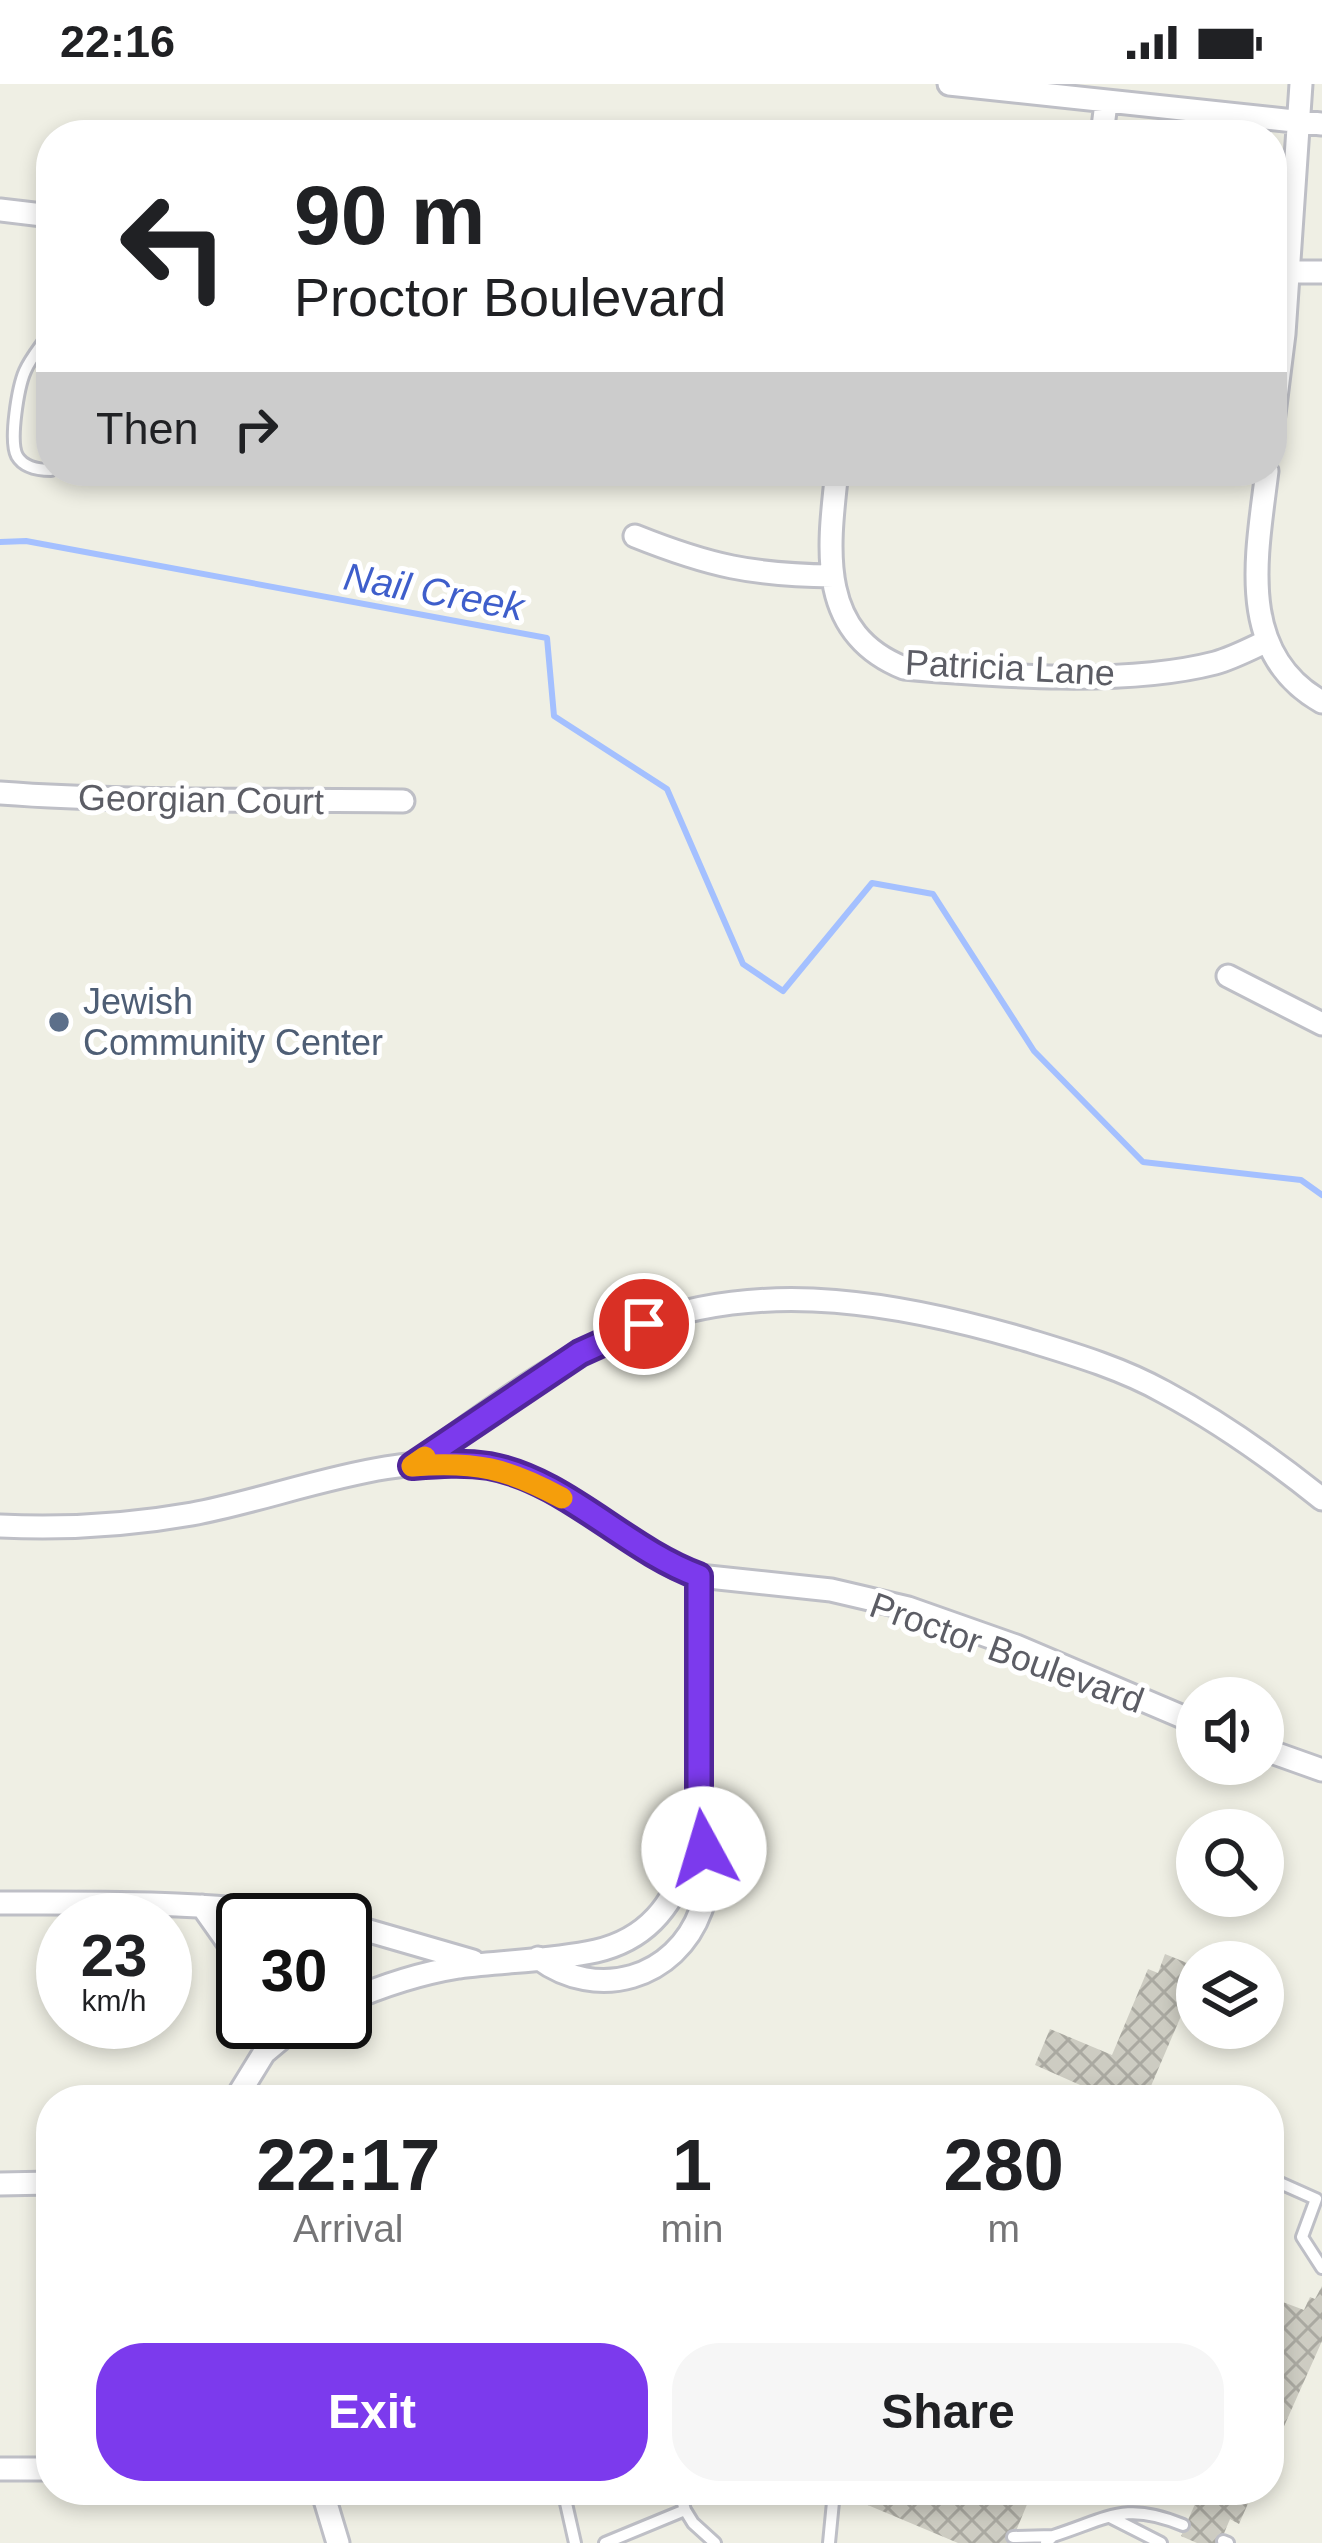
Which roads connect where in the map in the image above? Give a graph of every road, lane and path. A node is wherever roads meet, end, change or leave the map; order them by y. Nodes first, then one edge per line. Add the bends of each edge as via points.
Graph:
1 (949, 84) edge
2 (1301, 84) edge
3 (1106, 103) junction
4 (1104, 120) edge
5 (1278, 120) edge
6 (1287, 121) edge
7 (1298, 122) junction
8 (1322, 124) edge
9 (0, 210) edge
10 (36, 214) edge
11 (1288, 272) junction
12 (1322, 272) edge
13 (1287, 282) edge
14 (36, 353) edge
15 (36, 467) edge
16 (836, 486) edge
17 (1266, 486) edge
18 (635, 536) dead end
19 (832, 577) junction
20 (1268, 641) junction
21 (1322, 702) edge
22 (0, 793) edge
23 (403, 801) dead end
24 (1228, 976) dead end
25 (1322, 1024) edge
26 (412, 1466) junction
27 (1322, 1499) edge
28 (0, 1526) edge
29 (699, 1576) junction
30 (1176, 1714) edge
31 (1284, 1756) edge
32 (1322, 1769) edge
33 (695, 1828) junction
34 (0, 1903) edge
35 (202, 1906) junction
36 (216, 1907) edge
37 (216, 1926) edge
38 (372, 1932) edge
39 (538, 1958) junction
40 (485, 1964) junction
41 (372, 1994) edge
42 (264, 2049) edge
43 (270, 2049) edge
44 (264, 2054) junction
45 (244, 2085) edge
46 (36, 2183) edge
47 (0, 2184) edge
48 (1284, 2185) edge
49 (1322, 2185) edge
50 (1316, 2199) junction
51 (1322, 2268) edge
52 (0, 2469) edge
53 (36, 2469) edge
54 (327, 2505) edge
55 (566, 2505) edge
56 (684, 2505) edge
57 (832, 2505) edge
58 (685, 2510) junction
59 (1110, 2517) junction
60 (1183, 2524) dead end
61 (1013, 2537) dead end
62 (1050, 2540) edge
63 (338, 2543) edge
64 (575, 2543) edge
65 (605, 2543) edge
66 (715, 2543) edge
67 (830, 2543) edge
68 (1161, 2543) edge

1 - 3 street
2 - 7 street
3 - 4 street
3 - 5 street
6 - 7 street
7 - 8 street
7 - 11 street
9 - 10 street
11 - 12 street
11 - 13 street
14 - 15 lane via 20,385 14,441 16,455
16 - 19 street, Patricia Lane
17 - 20 street via 1255,597
18 - 19 street via 724,567
19 - 20 street, Patricia Lane via 846,625 904,668 1169,672
20 - 21 street via 1290,678
22 - 23 street, Georgian Court
24 - 25 street
26 - 27 street, Proctor Boulevard via 580,1353 644,1324 809,1299 948,1317 1083,1357 1220,1424
26 - 28 street, Proctor Boulevard via 191,1514
26 - 29 street, Proctor Boulevard via 455,1462 524,1477
29 - 30 street, Proctor Boulevard via 831,1590 908,1608
29 - 33 street
31 - 32 street
33 - 39 street via 651,1925 608,1947
33 - 39 street via 709,1884 695,1927 671,1958 650,1972 604,1979 572,1976
34 - 35 street
35 - 36 street
35 - 37 street
38 - 40 street
39 - 40 street
40 - 41 street
42 - 44 street
43 - 44 street
44 - 45 street
46 - 47 street
48 - 50 lane
49 - 50 lane
50 - 51 lane via 1302,2237
52 - 53 street
54 - 63 street
55 - 64 lane
56 - 58 lane
57 - 67 lane
58 - 65 lane
58 - 66 lane
59 - 60 lane via 1133,2510
59 - 62 lane
59 - 68 lane
61 - 62 lane

